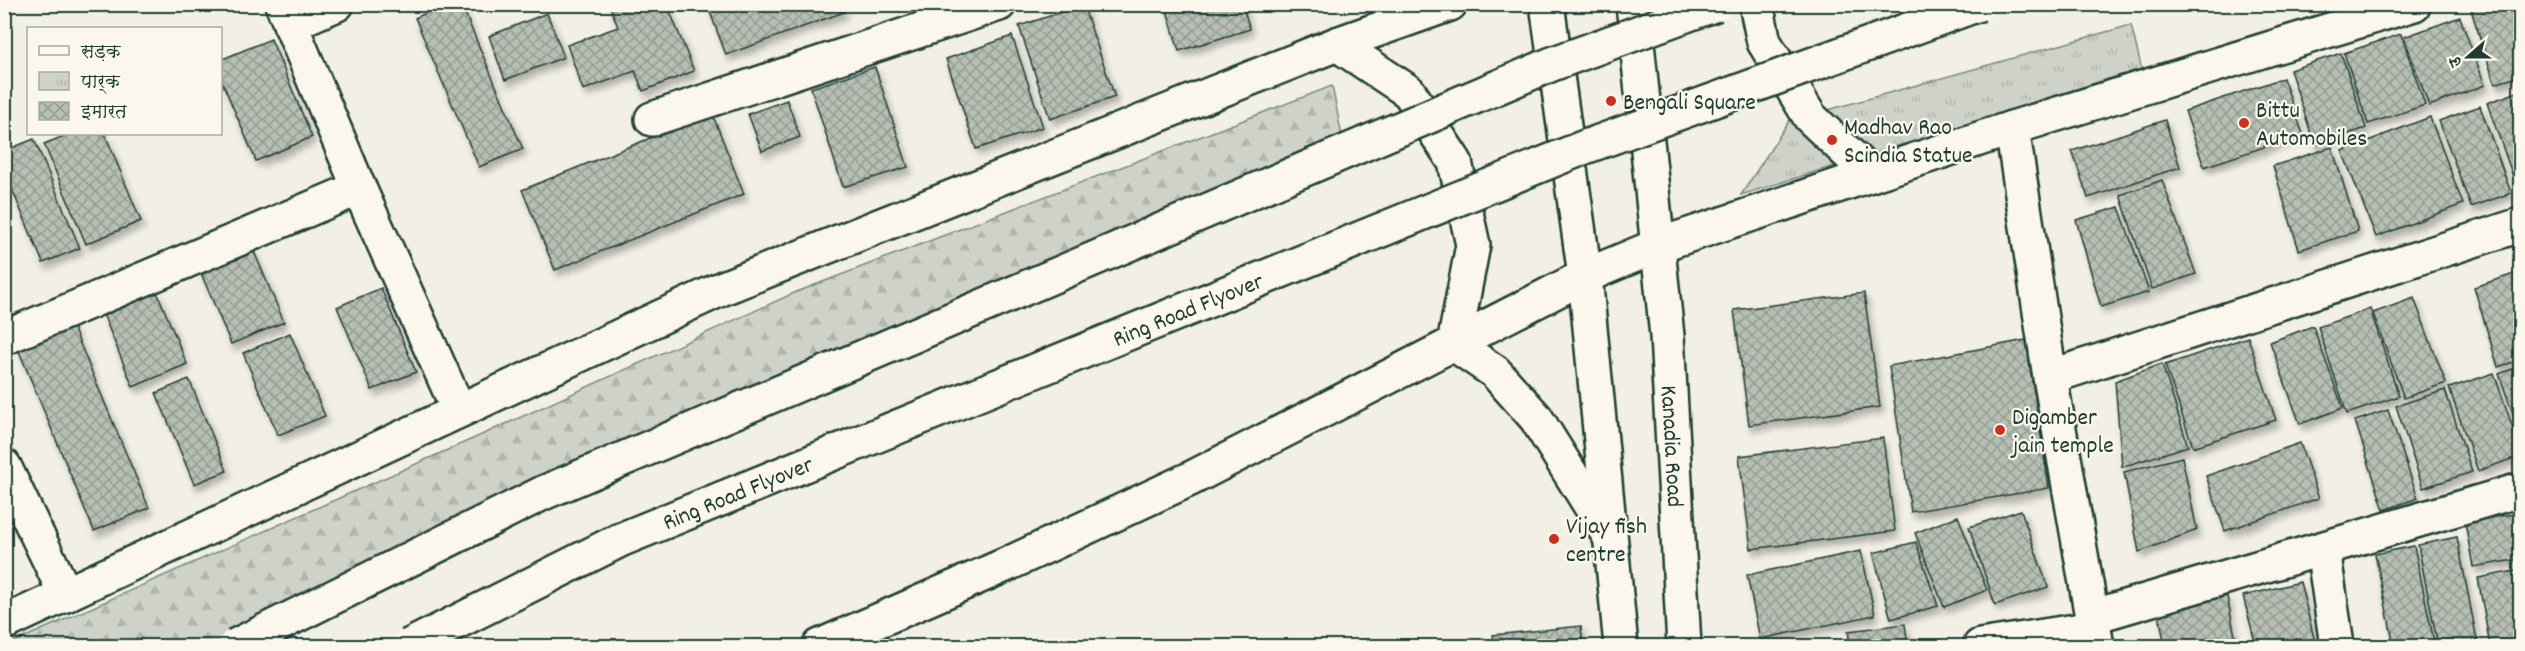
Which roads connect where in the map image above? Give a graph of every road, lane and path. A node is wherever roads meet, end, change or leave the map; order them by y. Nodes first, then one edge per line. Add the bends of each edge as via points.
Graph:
1 (337, 4) edge
2 (999, 4) edge
3 (1450, 4) edge
4 (1547, 4) edge
5 (1633, 4) edge
6 (1716, 4) edge
7 (1756, 4) edge
8 (1979, 4) edge
9 (2414, 4) edge
10 (286, 14) edge
11 (1337, 44) junction
12 (652, 119) dead end
13 (2012, 128) junction
14 (1871, 175) junction
15 (359, 188) junction
16 (2520, 225) edge
17 (1659, 245) junction
18 (1585, 276) junction
19 (4, 338) edge
20 (1454, 344) junction
21 (2050, 377) junction
22 (459, 411) junction
23 (4, 466) edge
24 (2520, 490) edge
25 (1610, 537) junction
26 (2323, 549) junction
27 (66, 595) junction
28 (4, 623) edge
29 (2094, 630) edge
30 (235, 646) edge
31 (409, 646) edge
32 (820, 646) edge
33 (1621, 646) edge
34 (1684, 646) edge
35 (1980, 646) edge
36 (2337, 646) edge

1 - 10 street
2 - 12 street
3 - 11 street
4 - 18 street
5 - 17 street, Kanadia Road
6 - 30 street, bridge via 1552,64 543,493
7 - 14 street via 1764,42 1810,117
8 - 31 street, Ring Road Flyover, bridge via 1585,147 620,540
9 - 13 street
10 - 15 street
11 - 20 street via 1409,92 1455,162 1473,245
11 - 22 street via 723,288
13 - 14 street
13 - 21 street
14 - 17 street
15 - 19 street
15 - 22 street
16 - 21 street
17 - 18 street
17 - 34 street, Kanadia Road
18 - 20 street
18 - 25 street
20 - 25 street via 1495,372 1530,411
20 - 32 street via 1190,479
21 - 29 street
22 - 27 street
23 - 27 street
24 - 26 street
25 - 33 street
26 - 29 street
26 - 36 street
27 - 28 street
29 - 35 street

